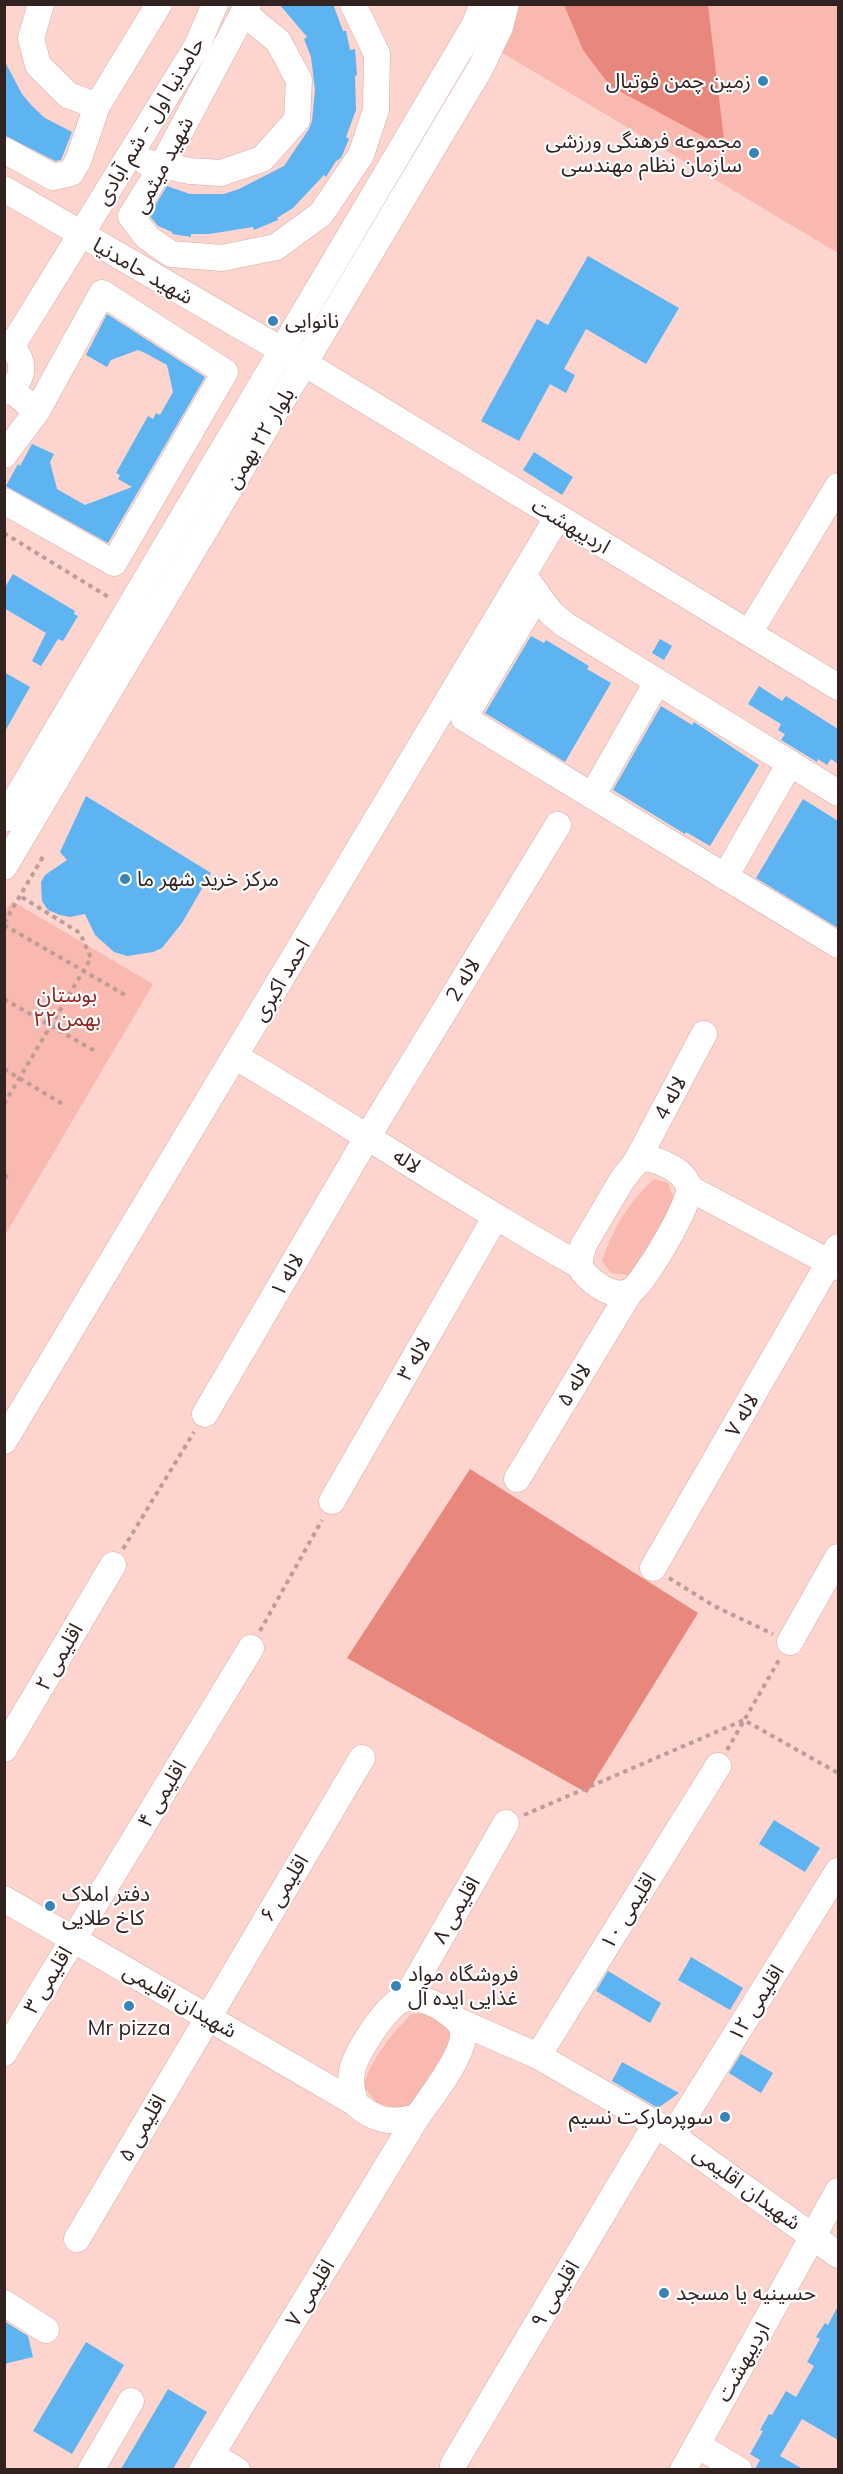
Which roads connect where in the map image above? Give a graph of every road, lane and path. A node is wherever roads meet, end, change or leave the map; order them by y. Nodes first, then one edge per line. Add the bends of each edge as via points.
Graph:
1 (41, 4) edge
2 (159, 4) edge
3 (353, 4) edge
4 (483, 4) edge
5 (506, 4) edge
6 (210, 6) edge
7 (246, 9) edge
8 (97, 105) junction
9 (4, 150) edge
10 (128, 159) junction
11 (162, 165) junction
12 (4, 189) edge
13 (81, 235) junction
14 (8, 344) edge
15 (282, 351) junction
16 (304, 363) junction
17 (7, 390) edge
18 (37, 411) junction
19 (4, 455) edge
20 (838, 486) edge
21 (4, 501) edge
22 (557, 518) junction
23 (4, 533) edge
24 (521, 576) junction
25 (537, 596) junction
26 (129, 609) junction
27 (749, 633) junction
28 (657, 682) junction
29 (838, 687) edge
30 (790, 763) junction
31 (838, 793) edge
32 (592, 796) junction
33 (4, 819) edge
34 (558, 825) dead end
35 (44, 855) dead end
36 (4, 867) edge
37 (725, 877) junction
38 (20, 896) junction
39 (4, 924) edge
40 (838, 945) edge
41 (83, 972) junction
42 (127, 996) dead end
43 (4, 999) edge
44 (51, 1025) junction
45 (704, 1034) dead end
46 (95, 1051) dead end
47 (236, 1057) junction
48 (4, 1068) edge
49 (20, 1077) junction
50 (4, 1104) edge
51 (64, 1105) dead end
52 (368, 1136) junction
53 (636, 1162) junction
54 (4, 1176) edge
55 (11, 1179) dead end
56 (689, 1188) junction
57 (495, 1218) junction
58 (836, 1259) edge
59 (579, 1265) junction
60 (630, 1292) junction
61 (205, 1414) joint
62 (4, 1441) edge
63 (517, 1479) dead end
64 (332, 1501) joint
65 (838, 1557) edge
66 (112, 1565) joint
67 (653, 1568) joint
68 (790, 1642) junction
69 (250, 1648) joint
70 (744, 1720) junction
71 (4, 1749) edge
72 (362, 1758) dead end
73 (718, 1766) joint
74 (838, 1773) edge
75 (507, 1823) joint
76 (838, 1871) edge
77 (4, 1899) edge
78 (73, 1939) junction
79 (405, 1998) junction
80 (207, 2017) junction
81 (458, 2021) junction
82 (4, 2052) edge
83 (538, 2056) junction
84 (353, 2067) junction
85 (311, 2078) junction
86 (355, 2103) junction
87 (417, 2118) junction
88 (381, 2121) junction
89 (664, 2129) junction
90 (387, 2167) junction
91 (838, 2191) edge
92 (813, 2235) junction
93 (77, 2239) dead end
94 (838, 2255) edge
95 (4, 2303) edge
96 (46, 2330) dead end
97 (131, 2401) dead end
98 (697, 2445) junction
99 (207, 2462) edge
100 (453, 2465) dead end
101 (91, 2469) edge
102 (237, 2469) edge
103 (683, 2469) edge
104 (739, 2469) edge

1 - 8 street via 31,38 38,65 68,95
2 - 8 street
3 - 11 street, شهید میثمی via 377,54 376,110 361,155 321,214 276,247 222,258 171,254 147,237 131,216
4 - 15 street, بلوار ۲۲ بهمن via 474,26
5 - 16 street, بلوار ۲۲ بهمن via 481,67
6 - 10 street, حامدنیا اول - شم آبادی via 197,46
7 - 11 street, شهید میثمی
7 - 11 street via 278,41 299,80 297,120 262,159 221,173
8 - 9 street via 71,173 53,177
10 - 11 street
10 - 13 street, حامدنیا اول - شم آبادی
12 - 13 street, شهید حامدنیا
13 - 14 street, حامدنیا اول - شم آبادی
13 - 15 street, شهید حامدنیا
14 - 17 street via 18,352 22,368 21,376
15 - 16 street, شهید حامدنیا
15 - 26 street, بلوار ۲۲ بهمن
16 - 22 street, اردیبهشت
16 - 36 street, بلوار ۲۲ بهمن
17 - 18 street
18 - 19 street
18 - 21 street via 102,293 225,372 114,563
20 - 27 street
22 - 24 street, احمد اکبری
22 - 27 street, اردیبهشت
23 - 26 path
24 - 25 street
24 - 47 street, احمد اکبری
25 - 28 street via 564,624
25 - 32 street via 464,718
26 - 33 street, بلوار ۲۲ بهمن
27 - 29 street, اردیبهشت
28 - 30 street
28 - 32 street
30 - 31 street
30 - 37 street
32 - 37 street
34 - 52 street, لاله 2
35 - 38 path
37 - 40 street
38 - 39 path
38 - 41 path via 80,933 91,958
39 - 41 path
41 - 42 path
41 - 44 path
43 - 44 path
44 - 46 path
44 - 49 path
45 - 53 street, لاله 4
47 - 52 street, لاله
47 - 62 street, احمد اکبری
48 - 49 path
49 - 50 path
49 - 51 path
52 - 57 street, لاله
52 - 61 street, لاله ۱
53 - 56 street via 645,1158 662,1161 681,1175
53 - 59 street, لاله 4 via 583,1246
54 - 55 path
56 - 58 street
56 - 60 street, لاله ۵ via 683,1211
57 - 59 street, لاله
57 - 64 street, لاله ۳
58 - 67 street, لاله ۷
59 - 60 street, لاله via 585,1276 602,1287 618,1293
60 - 63 street, لاله ۵
61 - 66 path
64 - 69 path
65 - 68 street
66 - 71 street, اقلیمی ۲
67 - 68 path via 714,1606
68 - 70 path
69 - 78 street, اقلیمی ۴
70 - 73 path
70 - 74 path
70 - 75 path
72 - 80 street, اقلیمی ۶
73 - 83 street, اقلیمی ۱۰
75 - 79 street, اقلیمی ۸
76 - 89 street, اقلیمی ۱۲
77 - 78 street, شهیدان اقلیمی
78 - 80 street, شهیدان اقلیمی
78 - 82 street, اقلیمی ۳
79 - 81 street via 424,2000 445,2009
79 - 84 street via 393,2004 377,2024
80 - 85 street, شهیدان اقلیمی
80 - 93 street, اقلیمی ۵
81 - 83 street, شهیدان اقلیمی
81 - 87 street via 463,2034 453,2063
83 - 89 street, شهیدان اقلیمی
84 - 85 street via 335,2079
84 - 86 street via 350,2086
85 - 86 street, شهیدان اقلیمی
86 - 88 street
87 - 88 street
87 - 90 street, اقلیمی ۷
88 - 90 street via 388,2142
89 - 92 street, شهیدان اقلیمی
89 - 100 street, اقلیمی ۹
90 - 99 street, اقلیمی ۷
91 - 92 street, اردیبهشت
92 - 94 street, شهیدان اقلیمی
92 - 98 street, اردیبهشت
95 - 96 street
97 - 101 street
98 - 103 street, اردیبهشت
98 - 104 street
99 - 102 street

